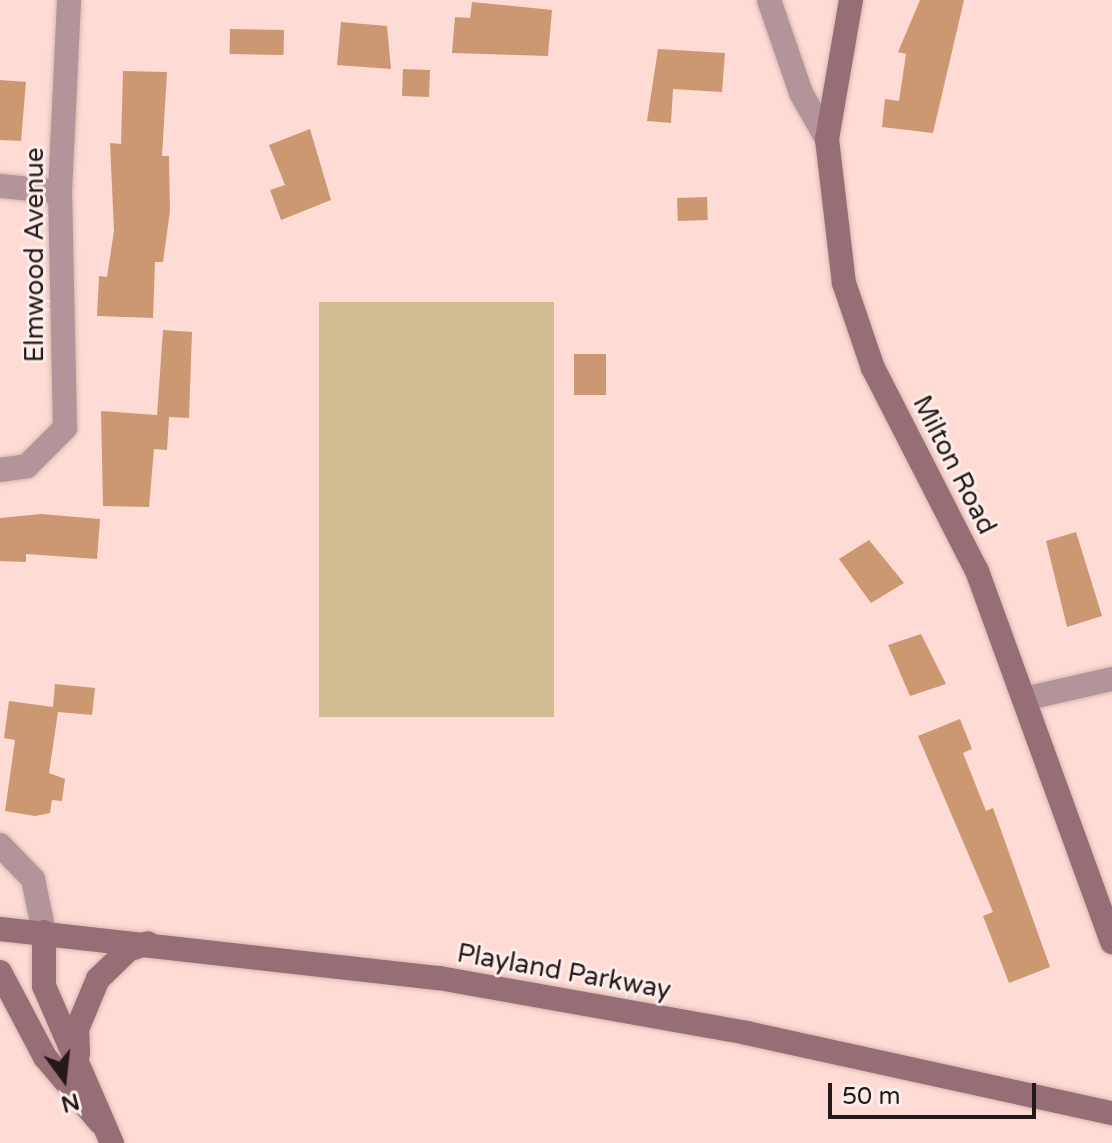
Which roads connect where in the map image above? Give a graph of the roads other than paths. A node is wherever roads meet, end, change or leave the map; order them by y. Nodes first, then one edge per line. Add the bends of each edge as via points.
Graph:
1 (69, 0) edge
2 (769, 0) edge
3 (851, 0) edge
4 (827, 139) junction
5 (0, 186) edge
6 (60, 192) junction
7 (0, 470) edge
8 (1112, 679) edge
9 (1024, 699) junction
10 (0, 845) edge
11 (0, 929) edge
12 (44, 932) junction
13 (153, 941) junction
14 (1112, 942) edge
15 (0, 972) edge
16 (78, 1056) junction
17 (1112, 1113) edge
18 (106, 1134) edge

1 - 6 street, Elmwood Avenue
2 - 4 street via 801,93
3 - 4 street, Milton Road
4 - 9 street, Milton Road via 834,226 857,323 977,571
5 - 6 street
6 - 7 street, Elmwood Avenue via 65,428 27,466
8 - 9 street
9 - 14 street, Milton Road
10 - 12 street via 33,879
11 - 12 street, Playland Parkway
12 - 13 street, Playland Parkway
12 - 16 street via 44,986
13 - 16 street via 128,950 98,979 77,1029
13 - 17 street, Playland Parkway via 629,1011
15 - 18 street via 45,1057
16 - 18 street

